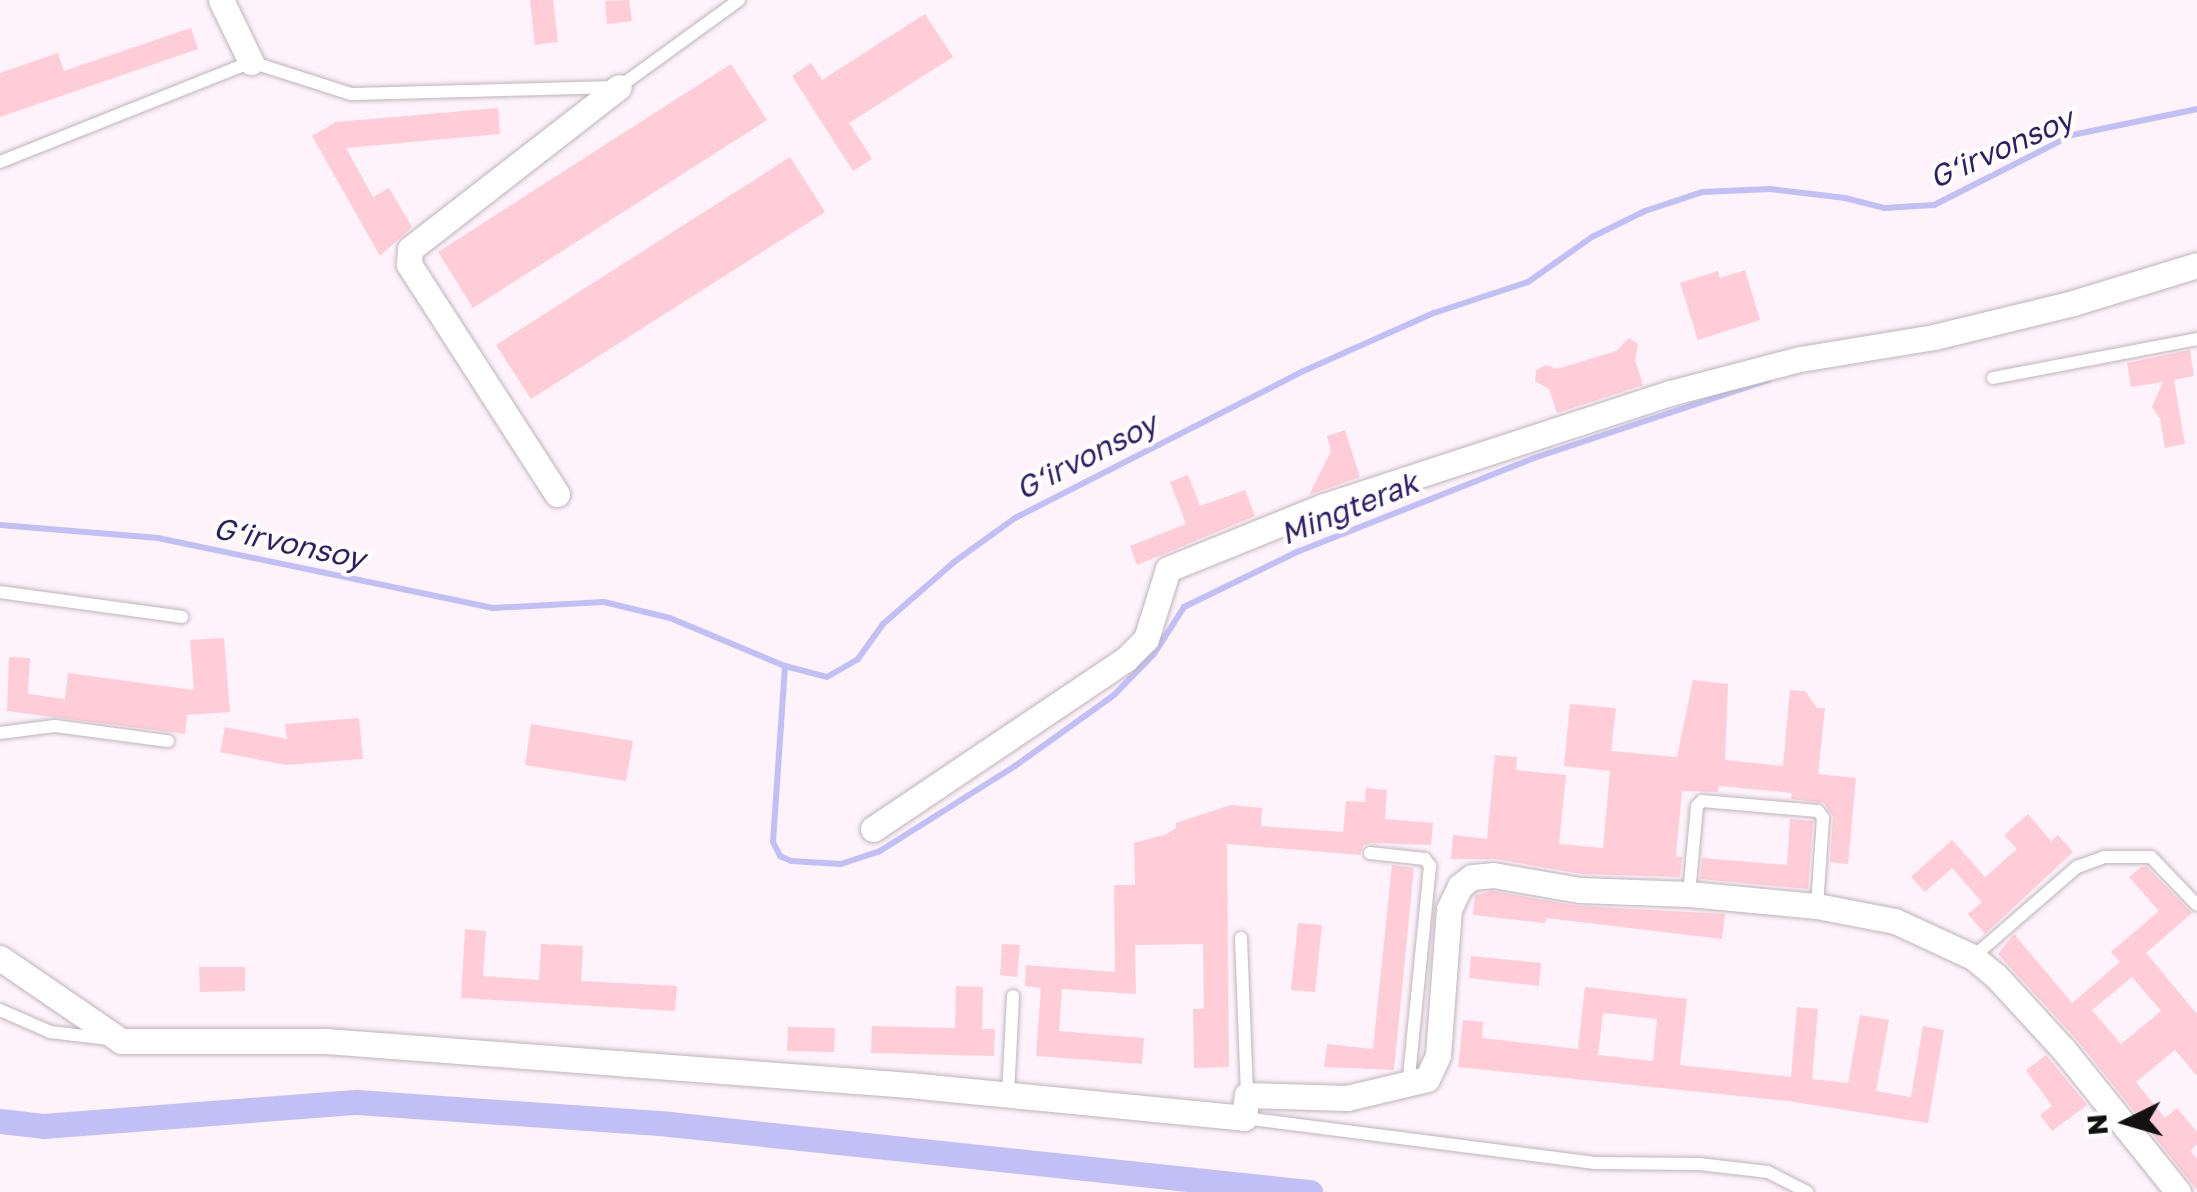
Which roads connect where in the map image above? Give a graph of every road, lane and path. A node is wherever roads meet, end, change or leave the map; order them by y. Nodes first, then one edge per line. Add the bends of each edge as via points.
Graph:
1 (221, 0) edge
2 (739, 0) edge
3 (252, 62) junction
4 (618, 87) junction
5 (0, 162) edge
6 (2197, 265) edge
7 (2197, 339) edge
8 (1993, 378) dead end
9 (557, 494) dead end
10 (0, 592) edge
11 (182, 617) dead end
12 (0, 734) edge
13 (168, 741) dead end
14 (873, 829) dead end
15 (1370, 854) dead end
16 (1689, 894) junction
17 (2197, 904) edge
18 (1817, 906) junction
19 (1241, 938) dead end
20 (1973, 957) junction
21 (0, 958) edge
22 (1012, 996) dead end
23 (0, 1010) edge
24 (121, 1041) junction
25 (1408, 1085) junction
26 (1008, 1095) junction
27 (1246, 1106) junction
28 (1807, 1192) edge
29 (2178, 1192) edge

1 - 3 street
2 - 4 lane
3 - 4 lane via 352,94
3 - 5 lane
4 - 9 street via 410,249 409,264
6 - 14 street via 2074,303 1934,337 1800,358 1670,393 1324,506 1168,569 1146,639 1126,659
7 - 8 lane
10 - 11 lane
12 - 13 lane via 55,726
15 - 25 lane via 1425,859 1430,866
16 - 18 street
16 - 18 lane via 1702,801 1818,811 1824,818
16 - 25 street via 1472,877 1448,909 1438,1055 1427,1079
17 - 20 lane via 2150,857 2104,857 2077,867
18 - 20 street via 1895,920
19 - 27 lane
20 - 29 street via 2064,1050
21 - 24 street
22 - 26 lane
23 - 24 lane via 50,1032
24 - 26 street via 326,1042
25 - 27 street via 1347,1098
26 - 27 street
27 - 28 lane via 1596,1163 1768,1172

